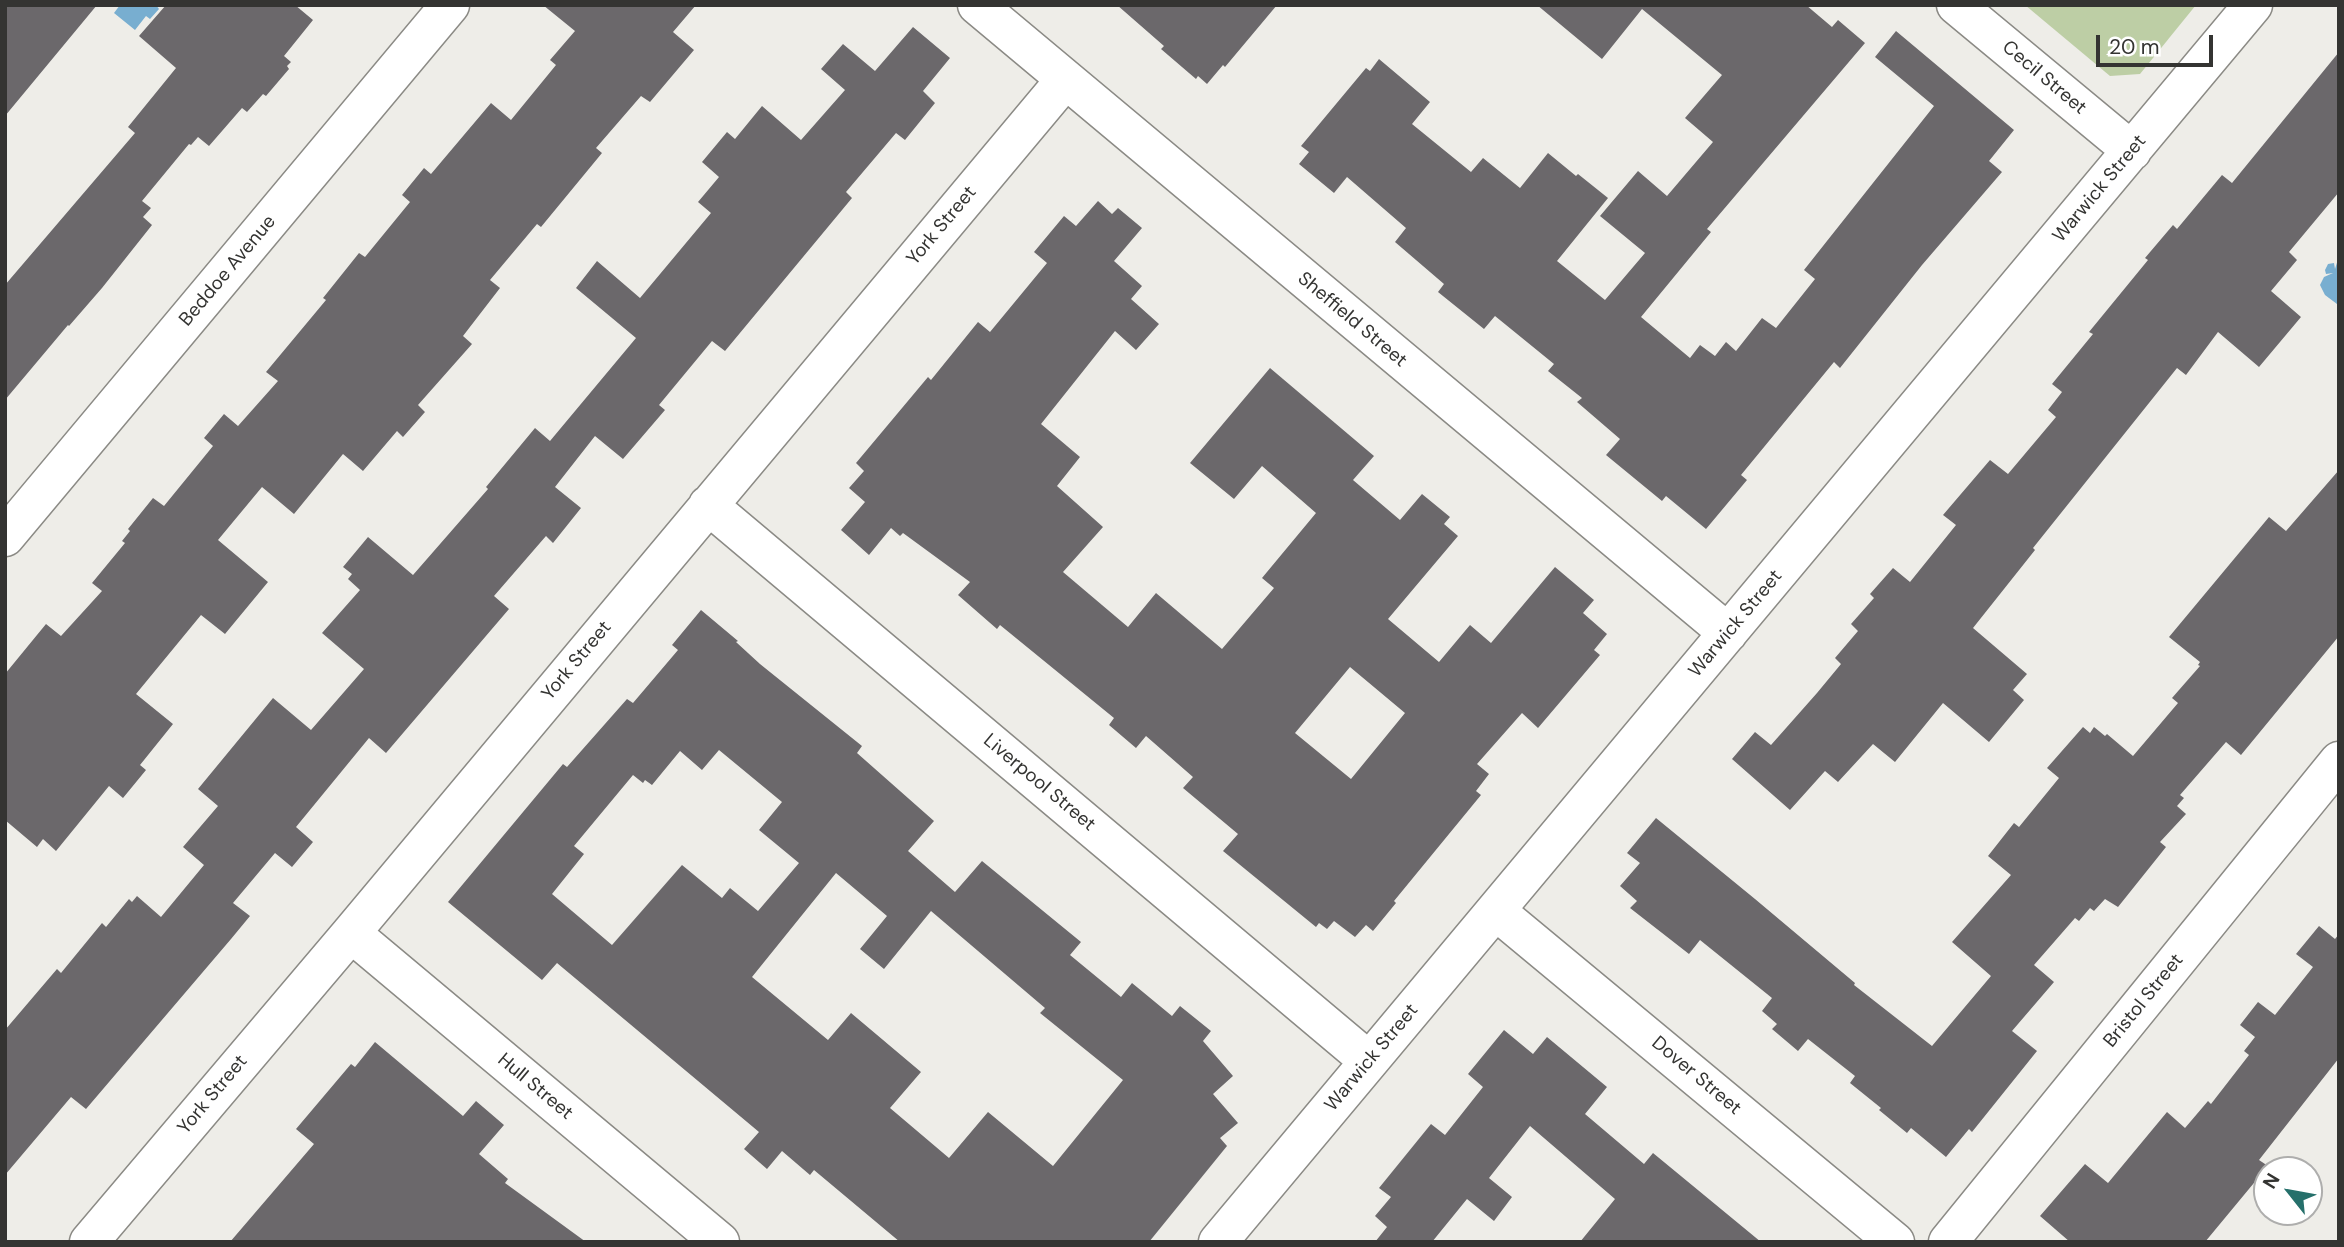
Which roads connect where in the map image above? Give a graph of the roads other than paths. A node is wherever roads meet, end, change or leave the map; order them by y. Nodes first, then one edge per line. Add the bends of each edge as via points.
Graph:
1 (450, 5) edge
2 (978, 5) edge
3 (1956, 5) edge
4 (2253, 5) edge
5 (1065, 80) junction
6 (2132, 151) junction
7 (708, 505) junction
8 (5, 537) edge
9 (1728, 633) junction
10 (2339, 761) edge
11 (1496, 911) junction
12 (351, 933) junction
13 (1369, 1061) junction
14 (89, 1242) edge
15 (720, 1242) edge
16 (1218, 1242) edge
17 (1895, 1242) edge
18 (1948, 1242) edge

1 - 8 street, Beddoe Avenue
2 - 5 street, Sheffield Street
3 - 6 street, Cecil Street
4 - 6 street, Warwick Street
5 - 7 street, York Street
5 - 9 street, Sheffield Street
6 - 9 street, Warwick Street
7 - 12 street, York Street
7 - 13 street, Liverpool Street
9 - 11 street, Warwick Street
10 - 18 street, Bristol Street
11 - 13 street, Warwick Street
11 - 17 street, Dover Street
12 - 14 street, York Street
12 - 15 street, Hull Street
13 - 16 street, Warwick Street

